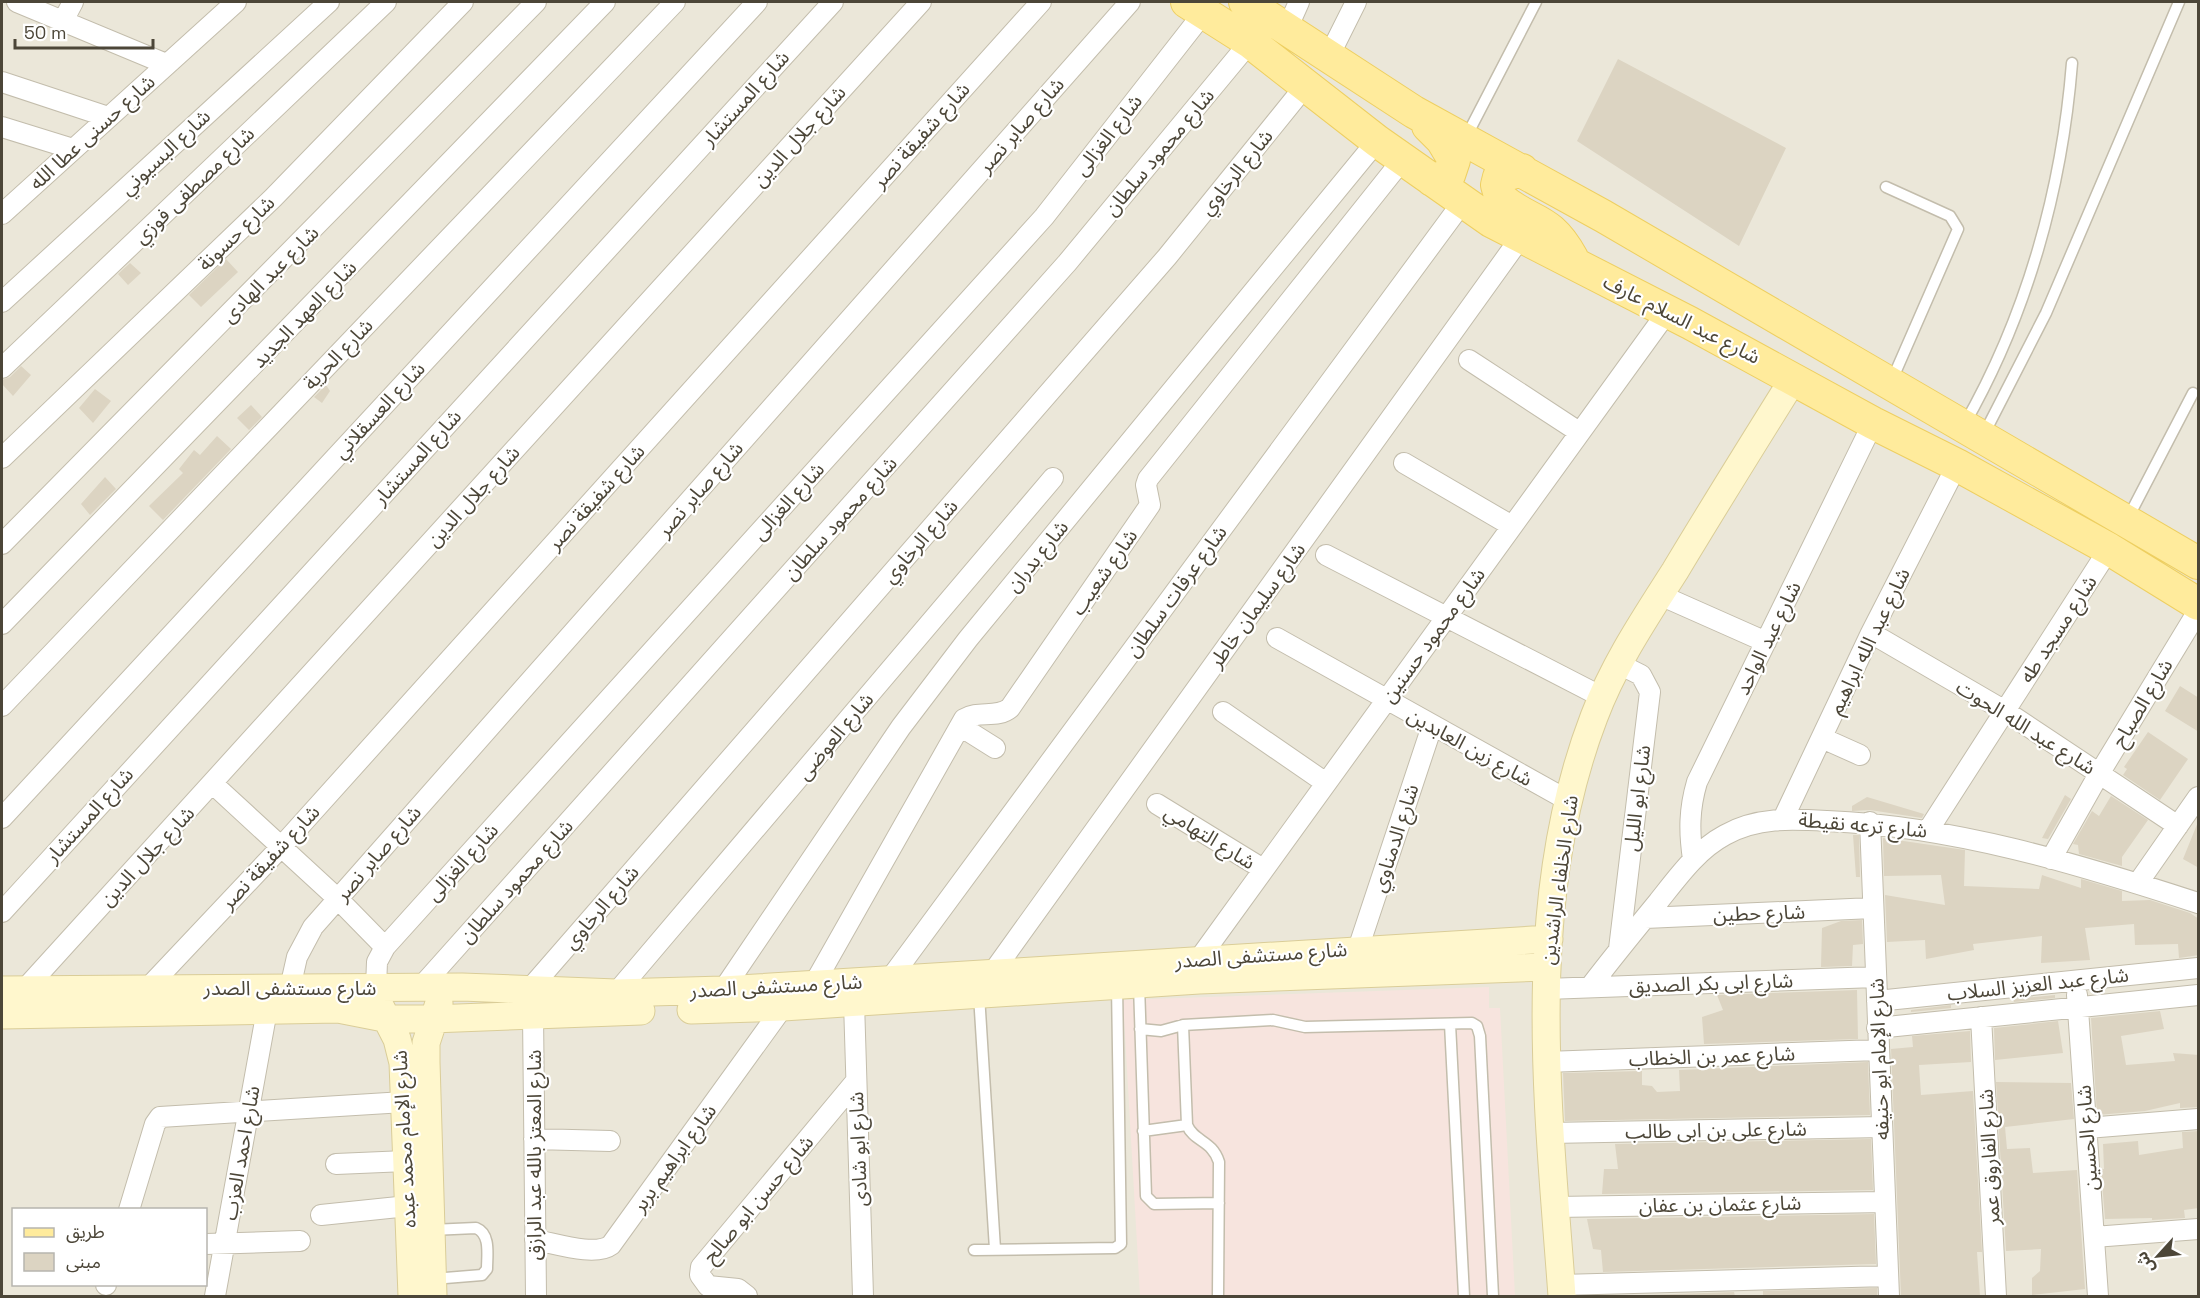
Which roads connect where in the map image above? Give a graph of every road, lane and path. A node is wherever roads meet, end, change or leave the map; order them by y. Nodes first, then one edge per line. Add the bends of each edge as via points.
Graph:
1 (17, 2) edge
2 (74, 2) edge
3 (236, 2) edge
4 (329, 2) edge
5 (386, 2) edge
6 (463, 2) edge
7 (536, 2) edge
8 (605, 2) edge
9 (675, 2) edge
10 (757, 2) edge
11 (833, 2) edge
12 (921, 2) edge
13 (1041, 2) edge
14 (1130, 2) edge
15 (1248, 2) edge
16 (1356, 2) edge
17 (1536, 2) edge
18 (2179, 2) edge
19 (1196, 6) edge
20 (1293, 15) edge
21 (63, 21) junction
22 (1250, 42) junction
23 (1329, 56) junction
24 (2072, 63) dead end
25 (166, 64) junction
26 (2, 82) edge
27 (1306, 85) junction
28 (1414, 112) junction
29 (108, 117) junction
30 (2, 127) edge
31 (1465, 139) junction
32 (1377, 141) junction
33 (73, 149) junction
34 (1403, 159) junction
35 (1522, 170) junction
36 (1432, 180) junction
37 (1886, 187) dead end
38 (1462, 203) junction
39 (3, 211) edge
40 (1521, 237) junction
41 (1575, 264) junction
42 (2, 302) edge
43 (1668, 311) junction
44 (1469, 360) dead end
45 (2, 368) edge
46 (1794, 378) junction
47 (1891, 383) junction
48 (2193, 393) dead end
49 (1874, 423) junction
50 (1973, 431) junction
51 (1580, 432) junction
52 (2, 458) edge
53 (1404, 463) dead end
54 (1957, 465) junction
55 (1053, 478) dead end
56 (2127, 520) junction
57 (1512, 526) junction
58 (2, 544) edge
59 (2109, 549) junction
60 (1326, 555) dead end
61 (2199, 562) edge
62 (1660, 595) junction
63 (2199, 604) edge
64 (2199, 611) edge
65 (1446, 617) junction
66 (2, 624) edge
67 (1871, 633) junction
68 (1277, 638) dead end
69 (1766, 642) junction
70 (1617, 663) junction
71 (1602, 697) junction
72 (1386, 700) junction
73 (2, 706) edge
74 (2005, 711) junction
75 (1223, 712) dead end
76 (960, 726) junction
77 (1432, 726) junction
78 (1821, 738) junction
79 (995, 748) dead end
80 (1860, 755) dead end
81 (2099, 774) junction
82 (1326, 783) junction
83 (213, 784) junction
84 (2199, 797) edge
85 (1569, 801) junction
86 (1157, 804) dead end
87 (2, 818) edge
88 (1782, 819) junction
89 (1870, 822) junction
90 (2178, 826) junction
91 (1929, 830) junction
92 (281, 847) junction
93 (1693, 859) junction
94 (2051, 859) junction
95 (1263, 869) junction
96 (2138, 883) junction
97 (338, 899) junction
98 (2199, 903) edge
99 (1874, 908) junction
100 (2, 912) edge
101 (1645, 918) junction
102 (1549, 939) junction
103 (385, 947) junction
104 (1358, 949) junction
105 (1619, 949) junction
106 (1199, 959) junction
107 (2199, 968) edge
108 (1876, 977) junction
109 (1546, 978) junction
110 (890, 979) junction
111 (2076, 980) junction
112 (986, 983) junction
113 (814, 984) junction
114 (1128, 985) junction
115 (376, 987) junction
116 (441, 987) junction
117 (1590, 987) junction
118 (290, 988) junction
119 (147, 989) junction
120 (13, 990) edge
121 (723, 990) junction
122 (616, 993) junction
123 (2199, 995) edge
124 (351, 999) junction
125 (1877, 1001) junction
126 (854, 1002) junction
127 (530, 1003) junction
128 (783, 1007) junction
129 (2078, 1007) junction
130 (267, 1010) junction
131 (2, 1015) edge
132 (1982, 1017) junction
133 (389, 1019) junction
134 (445, 1019) junction
135 (1450, 1024) junction
136 (1183, 1025) junction
137 (1877, 1028) junction
138 (1140, 1029) junction
139 (1878, 1050) junction
140 (1546, 1062) junction
141 (415, 1063) junction
142 (856, 1081) junction
143 (404, 1102) junction
144 (249, 1111) junction
145 (2199, 1119) edge
146 (1187, 1125) junction
147 (1882, 1127) junction
148 (2086, 1128) junction
149 (1143, 1131) junction
150 (1550, 1133) junction
151 (534, 1139) junction
152 (610, 1141) dead end
153 (406, 1161) junction
154 (336, 1164) dead end
155 (1885, 1202) junction
156 (1219, 1203) junction
157 (408, 1206) junction
158 (1556, 1206) junction
159 (129, 1208) edge
160 (321, 1215) dead end
161 (2199, 1229) edge
162 (431, 1230) junction
163 (2094, 1237) junction
164 (535, 1240) junction
165 (300, 1241) dead end
166 (215, 1244) edge
167 (974, 1250) dead end
168 (995, 1250) junction
169 (1888, 1276) junction
170 (433, 1288) edge
171 (1562, 1291) edge
172 (215, 1296) edge
173 (412, 1296) edge
174 (536, 1296) edge
175 (747, 1296) edge
176 (863, 1296) edge
177 (1218, 1296) edge
178 (1464, 1296) edge
179 (1493, 1296) edge
180 (1889, 1296) edge
181 (1996, 1296) edge
182 (2098, 1296) edge

1 - 21 street
2 - 21 street
3 - 25 street, شارع حسنى عطا الله
4 - 42 street, شارع البسيوني
5 - 45 street, شارع مصطفى فوزي
6 - 52 street, شارع حسونة via 273,198
7 - 58 street, شارع عبد الهادى
8 - 66 street, شارع العهد الجديد
9 - 73 street, شارع الحرية
10 - 87 street, شارع العسقلاني
11 - 100 street, شارع المستشار
12 - 83 street, شارع جلال الدين
13 - 92 street, شارع شفيقة نصر
14 - 97 street, شارع صابر نصر
15 - 20 main road
16 - 23 street
17 - 31 lane
18 - 50 lane via 2046,313
19 - 22 main road, شارع عبد السلام عارف
19 - 103 street, شارع الغزالى via 1044,217
20 - 23 main road
21 - 25 street
22 - 27 main road, شارع عبد السلام عارف
22 - 116 street, شارع محمود سلطان via 1067,264
23 - 28 main road
24 - 50 lane via 2050,208 2010,334
25 - 29 street, شارع حسنى عطا الله
26 - 29 street
27 - 32 main road, شارع عبد السلام عارف
27 - 127 street, شارع الرخاوي via 1167,257
28 - 31 main road
28 - 36 main road via 1442,140 1454,160 1449,175
29 - 33 street, شارع حسنى عطا الله
30 - 33 street
31 - 35 main road
32 - 34 main road, شارع عبد السلام عارف
32 - 121 street, شارع بدران via 961,648 901,727
33 - 39 street, شارع حسنى عطا الله
34 - 36 main road, شارع عبد السلام عارف
34 - 76 street, شارع شعيب via 1148,479 1150,505 1010,708 1002,713 968,716
35 - 41 main road via 1499,177 1501,199 1557,234
35 - 47 main road
36 - 38 main road, شارع عبد السلام عارف
37 - 47 lane via 1950,216 1958,229
38 - 40 main road, شارع عبد السلام عارف
38 - 110 street, شارع عرفات سلطان
40 - 41 main road, شارع عبد السلام عارف
40 - 112 street, شارع سليمان خاطر
41 - 43 main road, شارع عبد السلام عارف
43 - 46 main road, شارع عبد السلام عارف
43 - 51 street, شارع محمود حسنين
44 - 51 street
46 - 49 main road, شارع عبد السلام عارف
46 - 62 main road, شارع الخلفاء الراشدين
47 - 50 main road
48 - 56 lane
49 - 54 main road, شارع عبد السلام عارف
49 - 69 street, شارع عبد الواحد
50 - 56 main road
51 - 57 street, شارع محمود حسنين
53 - 57 street
54 - 59 main road, شارع عبد السلام عارف
54 - 67 street, شارع عبد الله ابراهيم
55 - 122 street, شارع العوضى
56 - 61 main road
57 - 65 street, شارع محمود حسنين
59 - 63 main road, شارع عبد السلام عارف
59 - 74 street, شارع مسجد طه
60 - 65 street
62 - 69 street
62 - 70 main road, شارع الخلفاء الراشدين
64 - 81 street, شارع الصباح
65 - 71 street
65 - 72 street, شارع محمود حسنين
67 - 74 street, شارع عبد الله الحوت
67 - 78 street, شارع عبد الله ابراهيم
68 - 72 street, شارع زين العابدين
69 - 93 street, شارع عبد الواحد via 1696,782 1689,822
70 - 71 main road, شارع الخلفاء الراشدين
70 - 105 street, شارع ابو الليل via 1641,675 1650,692
71 - 85 main road, شارع الخلفاء الراشدين
72 - 77 street, شارع زين العابدين
72 - 82 street, شارع محمود حسنين
74 - 81 street, شارع عبد الله الحوت
74 - 91 street, شارع مسجد طه
75 - 82 street
76 - 79 street
76 - 113 street
77 - 85 street, شارع زين العابدين
77 - 104 street, شارع الدمناوي
78 - 80 street
78 - 88 street, شارع عبد الله ابراهيم
81 - 90 street, شارع عبد الله الحوت
81 - 94 street, شارع الصباح
82 - 95 street, شارع محمود حسنين
83 - 92 street
83 - 120 street, شارع جلال الدين
84 - 90 street
85 - 102 main road, شارع الخلفاء الراشدين
86 - 95 street, شارع التهامي
88 - 89 street, شارع ترعه نقيطة
88 - 93 street, شارع ترعه نقيطة via 1743,826
89 - 91 street, شارع ترعه نقيطة
89 - 99 street, شارع الإمام ابو حنيفه
90 - 96 street
91 - 94 street, شارع ترعه نقيطة
92 - 97 street
92 - 119 street, شارع شفيقة نصر
93 - 101 street, شارع ترعه نقيطة
94 - 96 street, شارع ترعه نقيطة
95 - 106 street, شارع محمود حسنين
96 - 98 street, شارع ترعه نقيطة
97 - 103 street
97 - 118 street, شارع صابر نصر via 313,927 297,957
99 - 101 street, شارع حطين
99 - 108 street, شارع الإمام ابو حنيفه
101 - 105 street, شارع ترعه نقيطة
102 - 104 main road, شارع مستشفى الصدر
102 - 109 main road, شارع الخلفاء الراشدين
103 - 115 street, شارع الغزالى via 377,962
104 - 106 main road, شارع مستشفى الصدر
105 - 117 street, شارع ترعه نقيطة
106 - 112 main road, شارع مستشفى الصدر
107 - 111 street, شارع عبد العزيز السلاب
108 - 117 street, شارع ابى بكر الصديق
108 - 125 street, شارع الإمام ابو حنيفه
109 - 114 main road, شارع مستشفى الصدر
109 - 117 street, شارع ابى بكر الصديق
109 - 140 main road, شارع الخلفاء الراشدين
110 - 112 main road, شارع مستشفى الصدر
110 - 113 main road, شارع مستشفى الصدر
111 - 125 street, شارع عبد العزيز السلاب
111 - 129 street, شارع الحسين
112 - 114 main road, شارع مستشفى الصدر
112 - 126 main road, شارع مستشفى الصدر
112 - 168 lane
113 - 121 main road, شارع مستشفى الصدر
114 - 138 lane
114 - 168 lane via 1121,1244 1115,1248
115 - 116 main road, شارع مستشفى الصدر
115 - 124 main road, شارع مستشفى الصدر
115 - 133 main road, شارع الإمام محمد عبده via 378,1001
116 - 127 main road, شارع مستشفى الصدر
116 - 134 main road, شارع الإمام محمد عبده
118 - 119 main road, شارع مستشفى الصدر
118 - 124 main road, شارع مستشفى الصدر
119 - 120 main road, شارع مستشفى الصدر
121 - 122 main road, شارع مستشفى الصدر
122 - 127 main road, شارع مستشفى الصدر
123 - 129 street, شارع عبد العزيز السلاب
124 - 130 main road, شارع مستشفى الصدر
124 - 133 main road, شارع مستشفى الصدر
125 - 137 street, شارع الإمام ابو حنيفه
126 - 128 main road, شارع مستشفى الصدر
126 - 142 street, شارع ابو شادى
127 - 128 main road, شارع مستشفى الصدر
127 - 134 main road, شارع مستشفى الصدر
127 - 151 street, شارع المعتز بالله عبد الرازق
128 - 164 street, شارع ابراهيم بربر via 605,1250
129 - 132 street, شارع عبد العزيز السلاب
129 - 148 street, شارع الحسين
130 - 131 main road, شارع مستشفى الصدر
130 - 144 street, شارع احمد العزب
132 - 137 street, شارع عبد العزيز السلاب
132 - 181 street, شارع الفاروق عمر
133 - 134 main road, شارع مستشفى الصدر
133 - 141 main road, شارع الإمام محمد عبده
134 - 141 main road, شارع الإمام محمد عبده
135 - 136 lane via 1305,1027 1273,1020
135 - 178 lane
135 - 179 lane via 1472,1023 1480,1031
136 - 138 lane via 1161,1031
136 - 146 lane
137 - 139 street, شارع الإمام ابو حنيفه
138 - 149 lane
139 - 140 street, شارع عمر بن الخطاب
139 - 147 street, شارع الإمام ابو حنيفه
140 - 150 main road, شارع الخلفاء الراشدين
141 - 143 main road, شارع الإمام محمد عبده
141 - 162 main road, شارع الإمام محمد عبده
142 - 175 street, شارع حسن ابو صالح via 701,1267 700,1275 708,1286 738,1289
142 - 176 street, شارع ابو شادى
143 - 144 street
143 - 153 main road, شارع الإمام محمد عبده
144 - 159 street via 163,1116 155,1124
144 - 166 street, شارع احمد العزب
145 - 148 street
146 - 149 lane
146 - 156 lane via 1195,1137 1216,1153
147 - 150 street, شارع على بن ابى طالب
147 - 155 street, شارع الإمام ابو حنيفه
148 - 163 street, شارع الحسين
149 - 156 lane via 1144,1189 1149,1201
150 - 158 main road, شارع الخلفاء الراشدين
151 - 152 street
151 - 164 street, شارع المعتز بالله عبد الرازق
153 - 154 street
153 - 157 main road, شارع الإمام محمد عبده
155 - 158 street, شارع عثمان بن عفان
155 - 169 street, شارع الإمام ابو حنيفه
156 - 177 lane
157 - 160 street
157 - 173 main road, شارع الإمام محمد عبده
158 - 171 main road, شارع الخلفاء الراشدين
161 - 163 street
162 - 170 main road, شارع الإمام محمد عبده
162 - 170 lane via 476,1228 486,1235 487,1269 482,1275
163 - 182 street, شارع الحسين
164 - 174 street, شارع المعتز بالله عبد الرازق
165 - 166 street
166 - 172 street, شارع احمد العزب
167 - 168 lane
169 - 171 street
169 - 180 street, شارع الإمام ابو حنيفه

